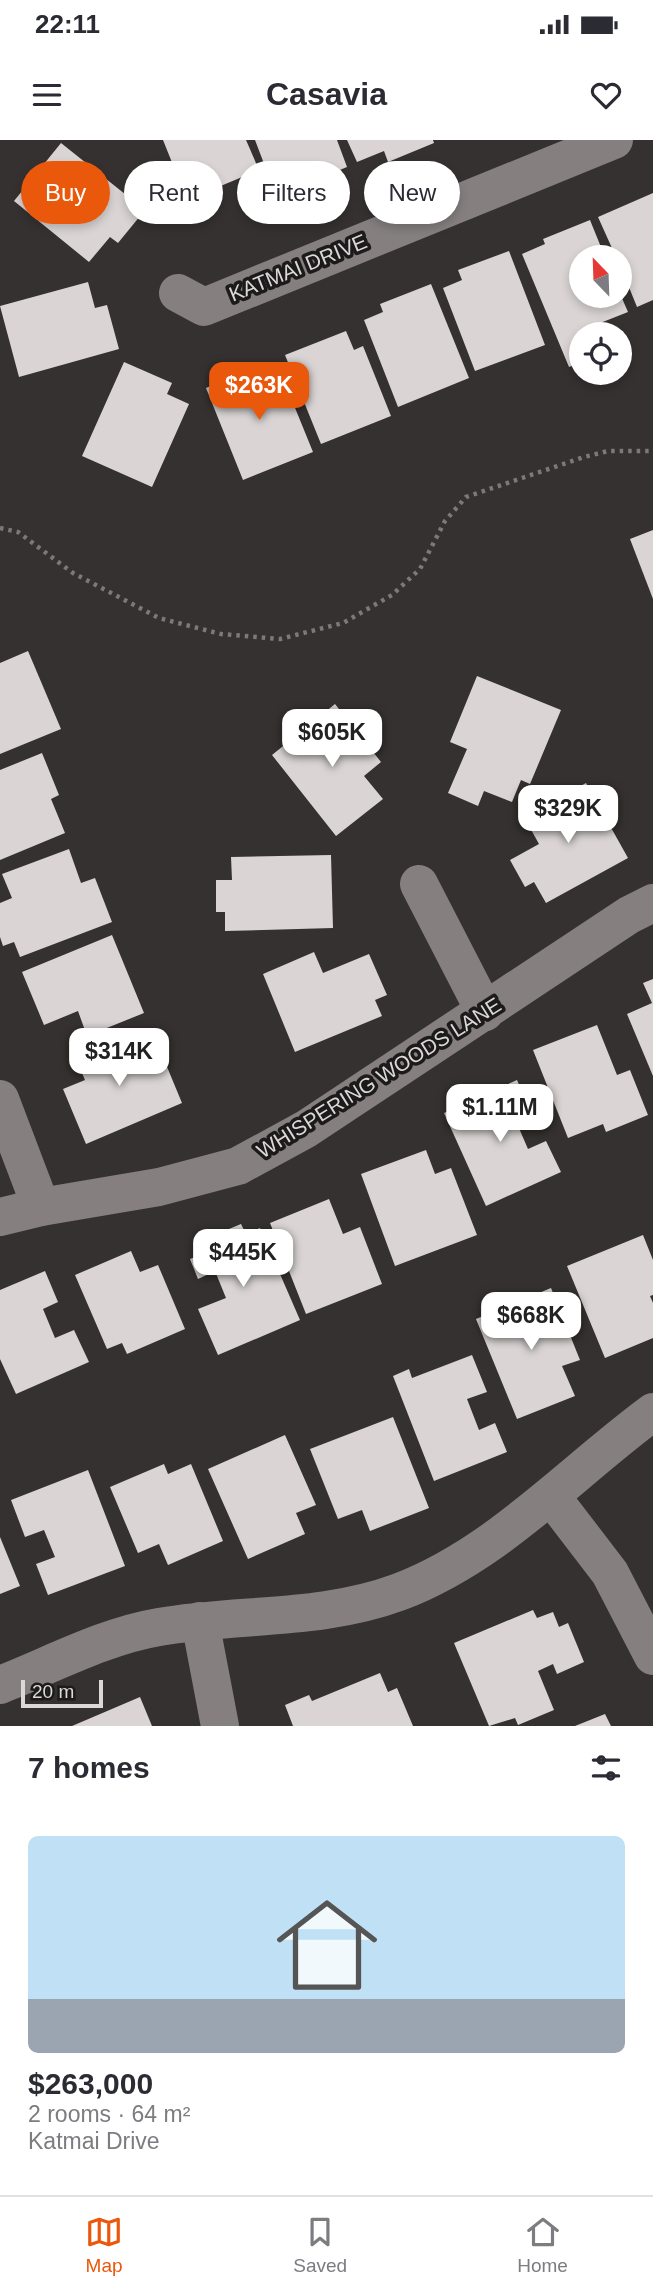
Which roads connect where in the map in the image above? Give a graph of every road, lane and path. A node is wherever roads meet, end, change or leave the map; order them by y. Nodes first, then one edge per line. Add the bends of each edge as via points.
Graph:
1 (614, 140) edge
2 (178, 293) dead end
3 (653, 451) edge
4 (0, 528) edge
5 (419, 884) dead end
6 (653, 903) edge
7 (485, 1012) junction
8 (0, 1099) edge
9 (41, 1207) junction
10 (0, 1217) edge
11 (653, 1412) edge
12 (551, 1496) junction
13 (200, 1622) junction
14 (653, 1656) edge
15 (0, 1685) edge
16 (220, 1726) edge

1 - 2 street, KATMAI DRIVE via 204,307
3 - 4 path via 608,451 584,457 466,498 445,521 420,569 392,595 343,623 280,639 221,634 159,618 73,573 18,532
5 - 7 street
6 - 7 street, WHISPERING WOODS LANE
7 - 9 street, WHISPERING WOODS LANE via 306,1129 238,1166 159,1187
8 - 9 street
9 - 10 street, WHISPERING WOODS LANE
11 - 12 street
12 - 13 street via 478,1551 400,1592 280,1617
12 - 14 street via 617,1584
13 - 15 street via 134,1634
13 - 16 street

